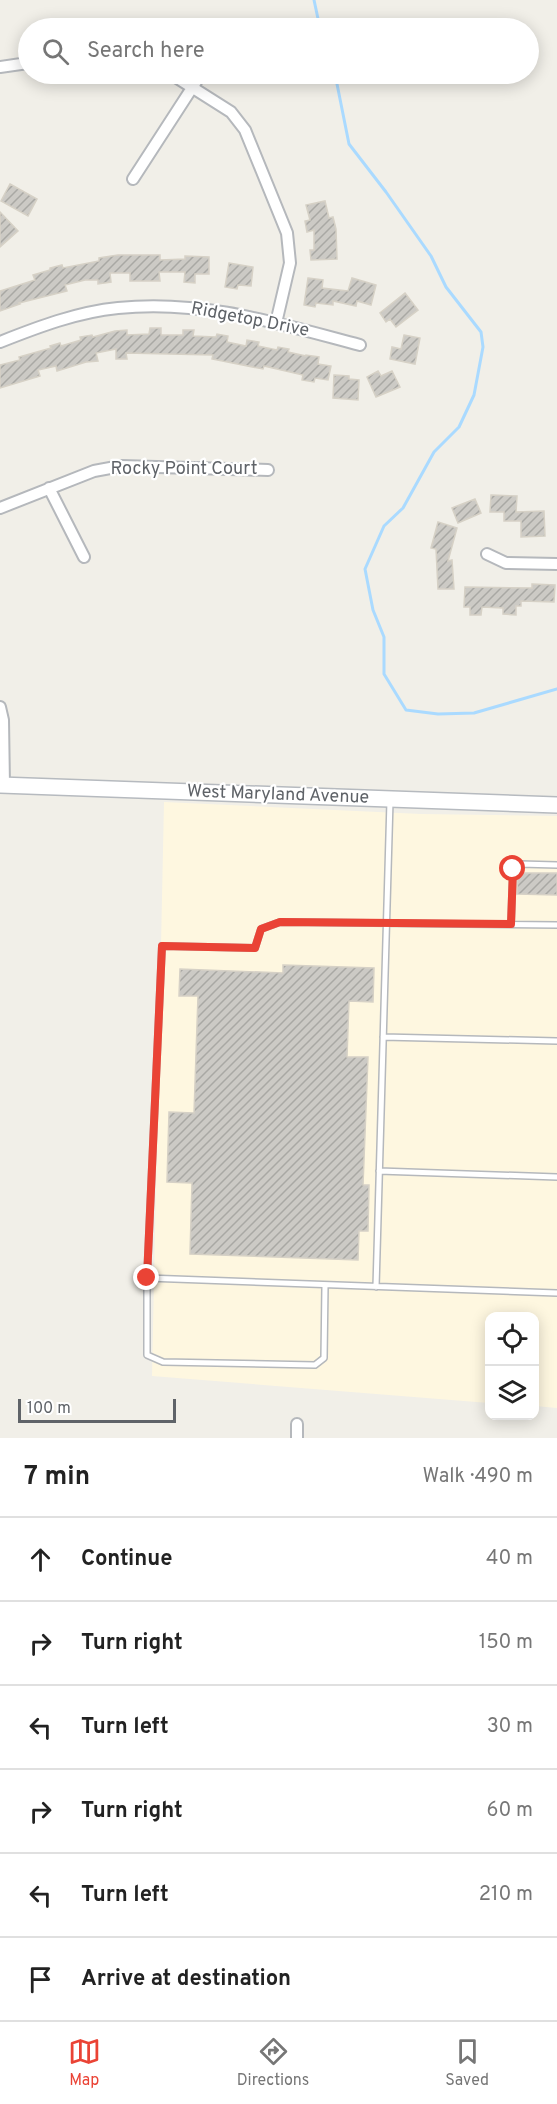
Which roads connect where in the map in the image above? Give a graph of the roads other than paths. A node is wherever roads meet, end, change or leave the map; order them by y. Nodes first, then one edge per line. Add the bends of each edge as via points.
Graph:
1 (18, 64) edge
2 (0, 67) edge
3 (187, 84) edge
4 (194, 84) edge
5 (192, 87) junction
6 (133, 179) dead end
7 (276, 323) junction
8 (0, 342) edge
9 (360, 345) dead end
10 (268, 470) dead end
11 (49, 488) junction
12 (0, 507) edge
13 (487, 554) dead end
14 (84, 557) dead end
15 (557, 564) edge
16 (0, 707) edge
17 (2, 785) edge
18 (390, 800) junction
19 (557, 805) edge
20 (557, 865) edge
21 (387, 923) junction
22 (511, 924) junction
23 (557, 925) edge
24 (383, 1037) junction
25 (557, 1041) edge
26 (379, 1171) junction
27 (557, 1178) edge
28 (147, 1278) junction
29 (325, 1286) junction
30 (376, 1287) junction
31 (557, 1293) edge
32 (297, 1424) dead end
33 (297, 1438) edge

1 - 2 street
3 - 5 street
4 - 5 street
5 - 6 street
5 - 7 street via 231,112 245,130 287,233 290,263
7 - 8 street, Ridgetop Drive via 203,308 118,308 79,315
7 - 9 street, Ridgetop Drive
10 - 11 street, Rocky Point Court via 121,466 94,471
11 - 12 street, Rocky Point Court
11 - 14 street
13 - 15 street via 506,563
16 - 17 street
17 - 18 street, West Maryland Avenue
18 - 19 street, West Maryland Avenue
18 - 21 lane
20 - 22 lane via 520,864 513,869
21 - 22 lane
21 - 24 lane
21 - 28 lane via 280,922 261,929 255,948 162,946
22 - 23 lane
24 - 25 lane
24 - 26 lane
26 - 27 lane
26 - 30 lane
28 - 29 lane
28 - 29 lane via 147,1355 163,1362 315,1365 324,1358
29 - 30 lane
30 - 31 lane
32 - 33 street

